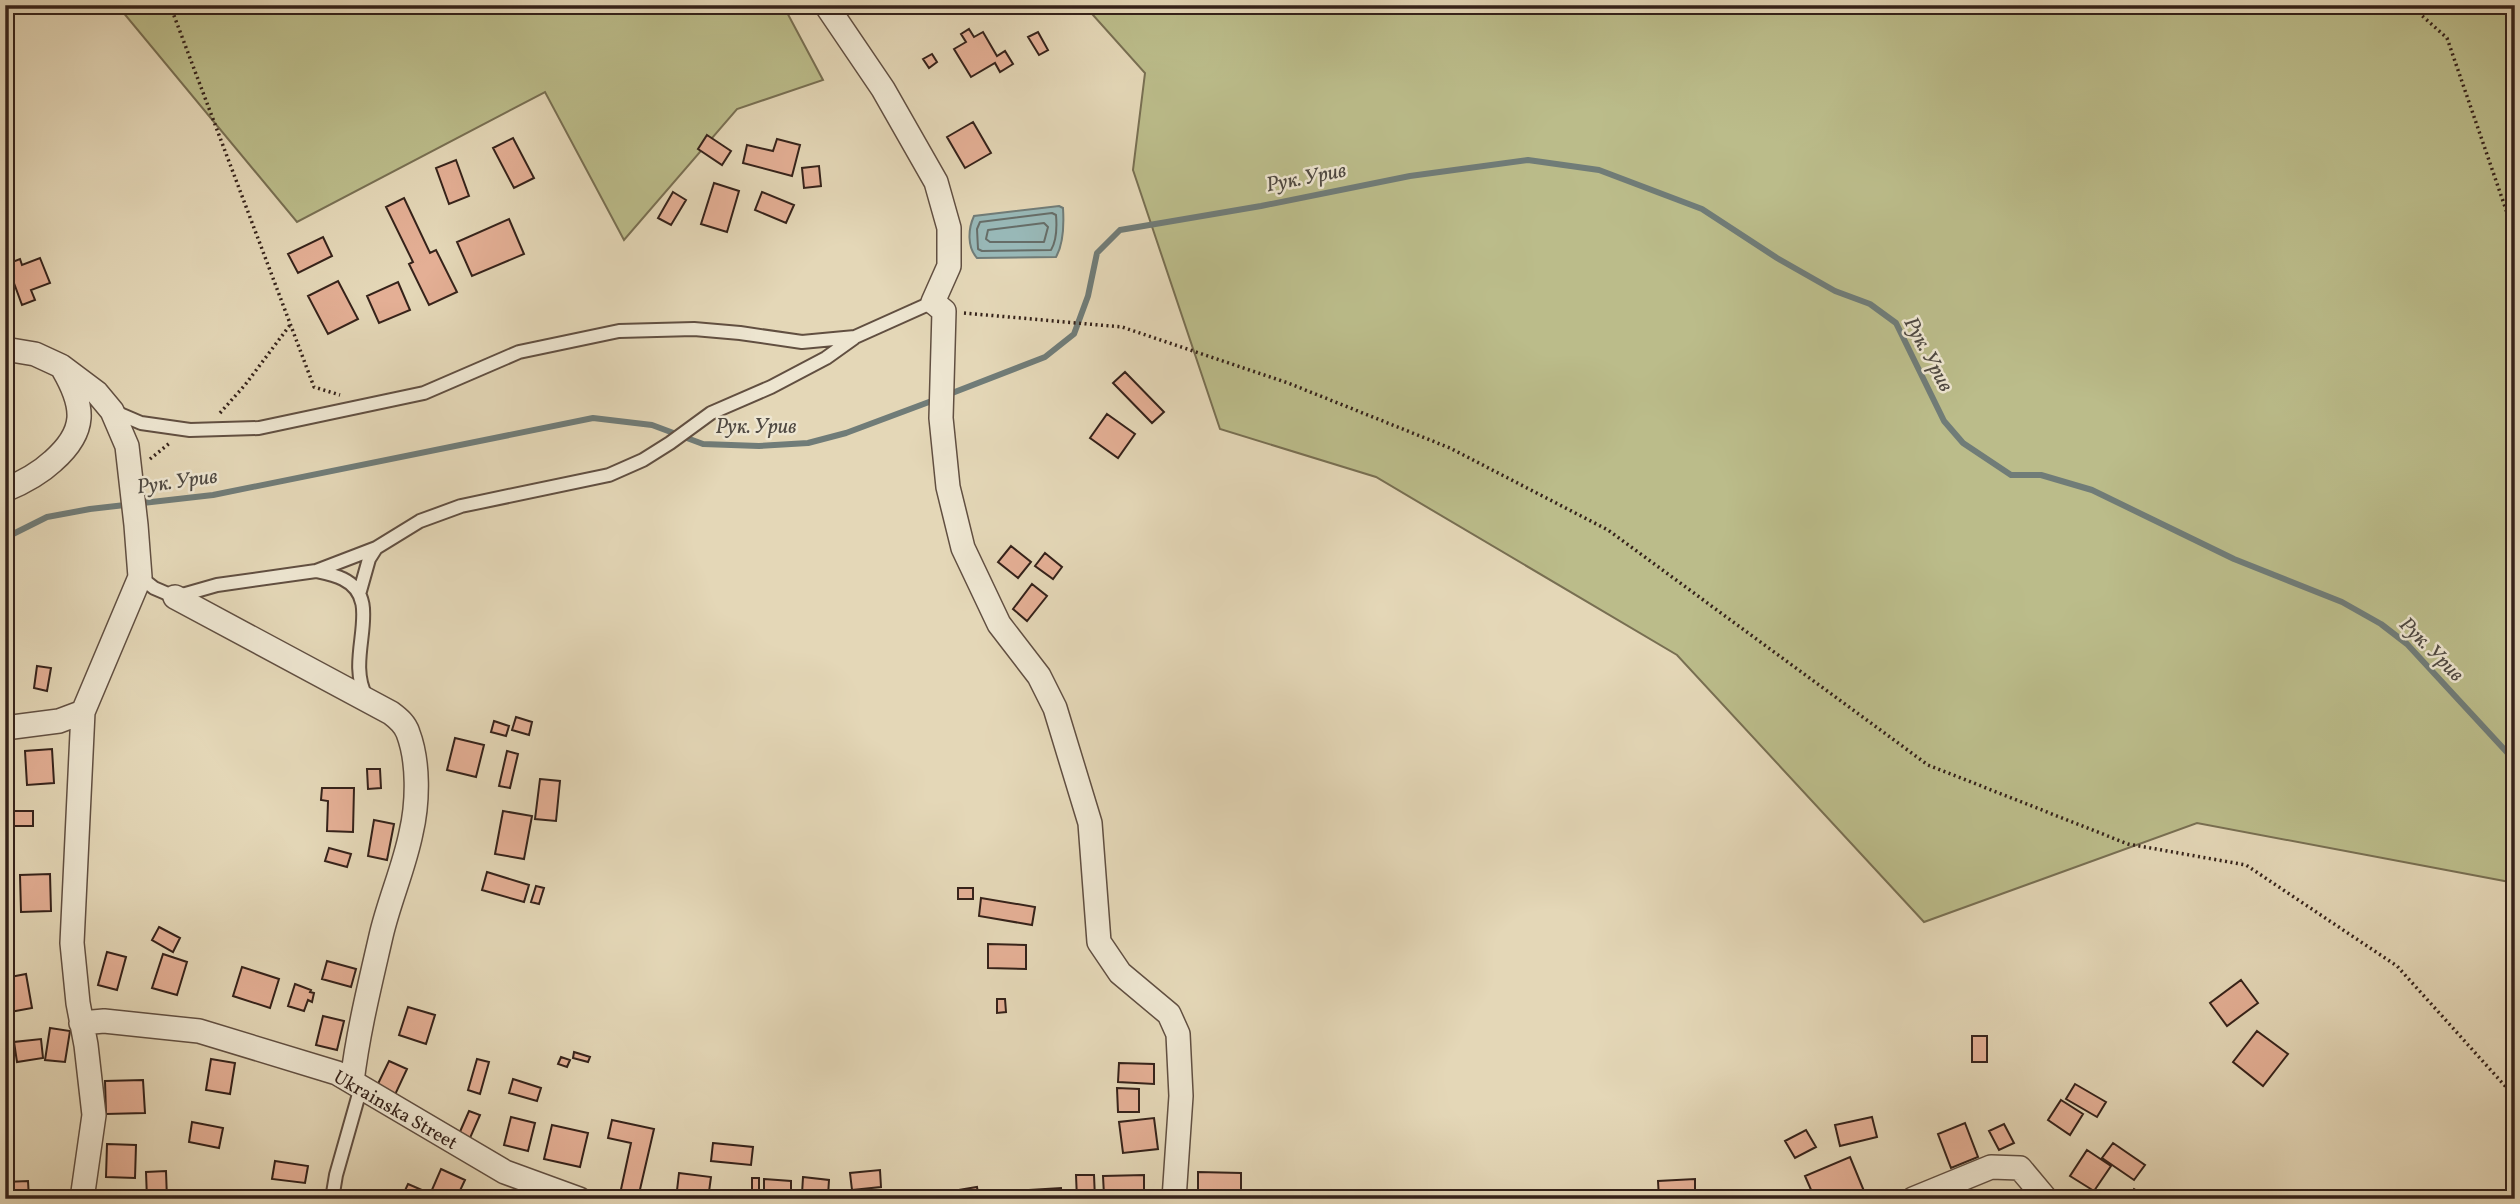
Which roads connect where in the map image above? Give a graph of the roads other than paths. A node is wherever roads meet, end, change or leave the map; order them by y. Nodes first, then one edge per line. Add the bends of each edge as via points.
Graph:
1 (826, 5) edge
2 (939, 307) junction
3 (855, 337) junction
4 (5, 349) edge
5 (61, 366) junction
6 (112, 411) junction
7 (5, 490) edge
8 (376, 548) junction
9 (316, 571) junction
10 (140, 577) junction
11 (359, 591) junction
12 (175, 597) junction
13 (369, 702) junction
14 (83, 712) junction
15 (5, 728) edge
16 (81, 1023) junction
17 (357, 1085) junction
18 (82, 1199) edge
19 (332, 1199) edge
20 (579, 1199) edge
21 (1174, 1199) edge
22 (1913, 1199) edge
23 (2046, 1199) edge

1 - 2 street via 883,89 936,182 949,228 949,266
2 - 3 lane
2 - 21 street via 941,418 948,487 963,548 999,624 1039,676 1055,708 1090,823 1099,942 1119,973 1169,1014 1178,1034 1181,1096
3 - 6 lane via 802,342 694,329 619,331 519,352 425,393 259,428 190,430 141,423
3 - 8 lane via 826,358 711,413 643,460 608,475 461,506 420,521
4 - 5 street via 34,354
5 - 6 street via 97,393
5 - 7 street via 78,404 75,438 47,467
6 - 10 street via 127,446
8 - 9 lane
8 - 11 lane
9 - 11 lane via 343,579
9 - 12 lane via 217,585
10 - 12 lane
10 - 14 street
11 - 13 lane via 365,613 358,664 361,688
12 - 13 street
13 - 17 street via 402,721 408,733 416,801 363,1007
14 - 15 street
14 - 16 street via 72,943
16 - 17 street, Ukrainska Street via 104,1021 199,1031 337,1073
16 - 18 street via 94,1115
17 - 19 lane
17 - 20 street, Ukrainska Street via 505,1172
22 - 23 street via 1991,1167 2020,1168

